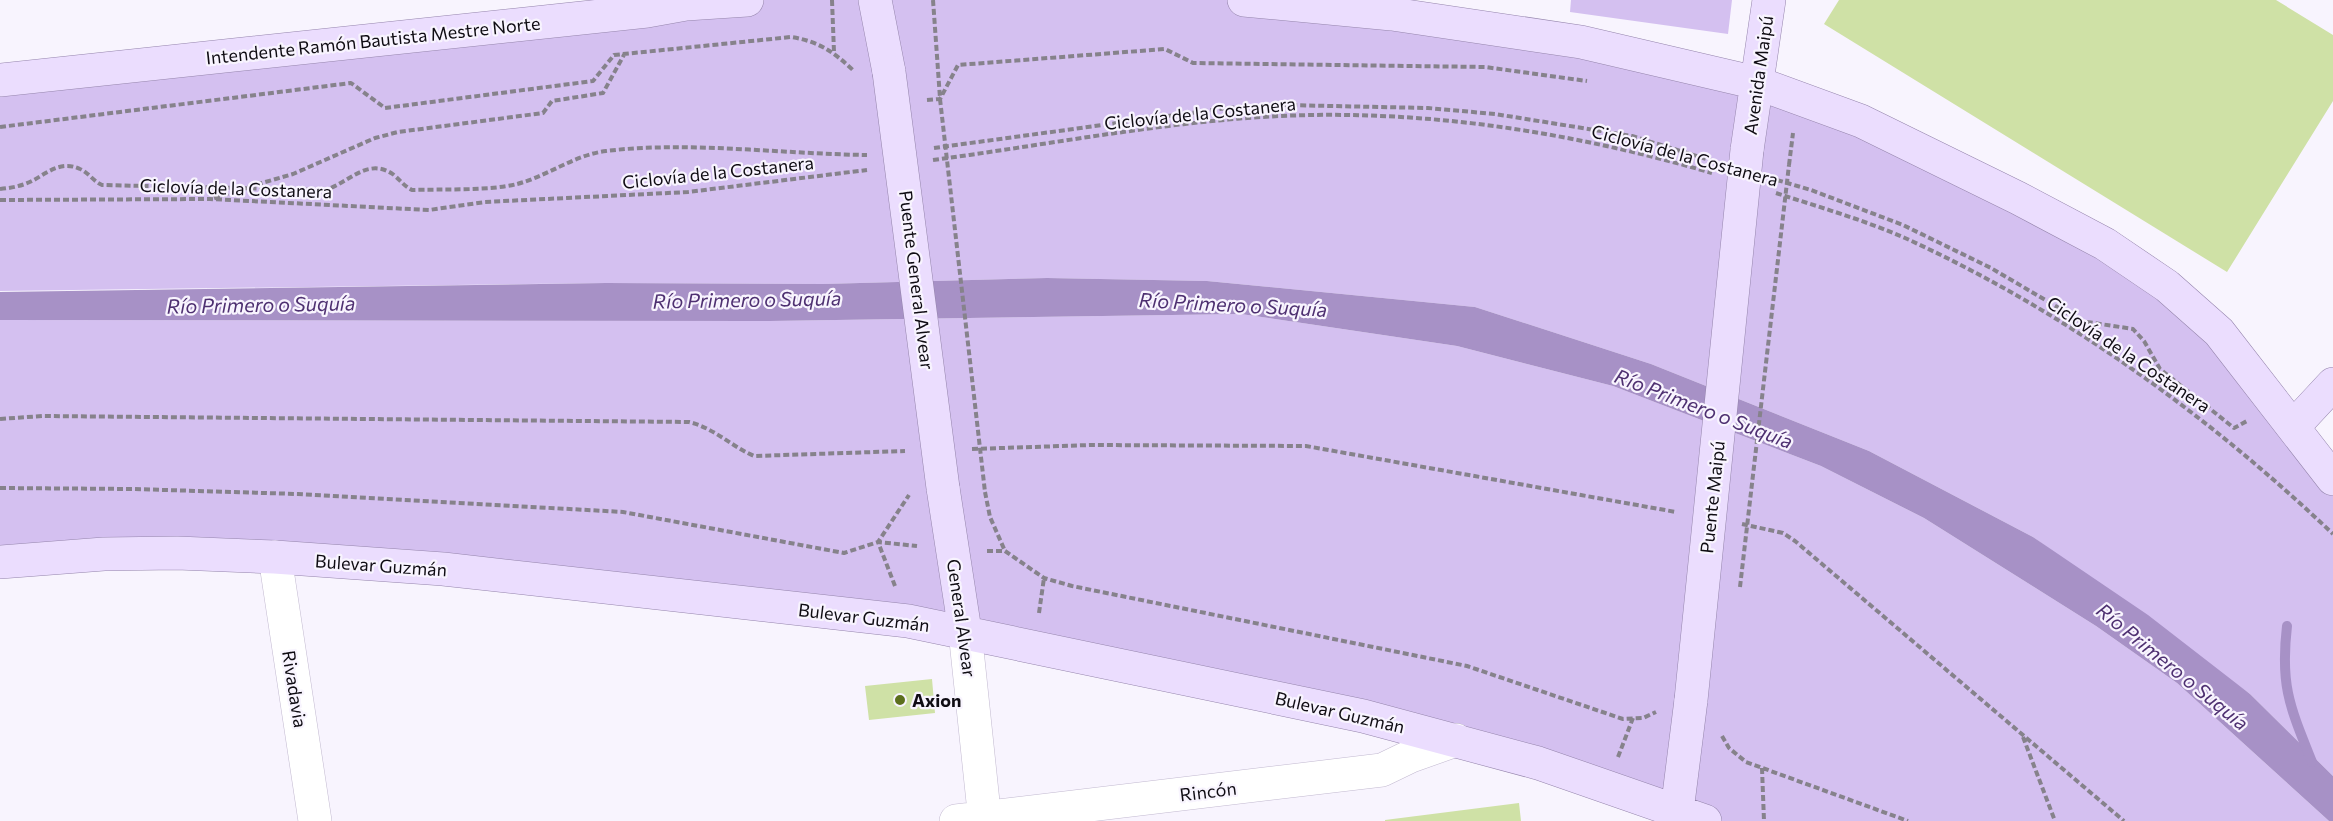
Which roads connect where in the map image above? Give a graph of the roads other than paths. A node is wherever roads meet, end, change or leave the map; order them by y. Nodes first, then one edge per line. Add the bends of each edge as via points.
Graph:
1 (747, 0) edge
2 (875, 0) edge
3 (1244, 0) edge
4 (1769, 0) edge
5 (685, 2) edge
6 (0, 80) edge
7 (1757, 82) junction
8 (1733, 156) joint
9 (2333, 384) edge
10 (2295, 426) junction
11 (2333, 479) edge
12 (943, 488) joint
13 (275, 556) junction
14 (0, 562) edge
15 (965, 631) junction
16 (1456, 740) junction
17 (1684, 818) edge
18 (975, 820) edge
19 (315, 821) edge

1 - 5 main road, Intendente Ramón Bautista Mestre Norte
2 - 12 main road, Puente General Alvear, bridge via 892,88
3 - 7 main road via 1392,14 1581,42
4 - 7 main road, Avenida Maipú
5 - 6 main road, Intendente Ramón Bautista Mestre Norte via 647,11
7 - 8 main road, Avenida Maipú via 1752,118
7 - 10 main road via 1861,122 2104,244 2167,286 2219,332
8 - 17 main road, Puente Maipú, bridge
9 - 10 main road
10 - 11 main road
12 - 15 main road, General Alvear
13 - 14 main road, Bulevar Guzmán via 104,554
13 - 15 main road, Bulevar Guzmán via 443,569 908,621
13 - 19 street, Rivadavia
15 - 16 main road, Bulevar Guzmán via 1291,700
15 - 18 street, General Alvear
16 - 17 main road, Bulevar Guzmán via 1608,785
16 - 18 street, Rincón via 1382,770

